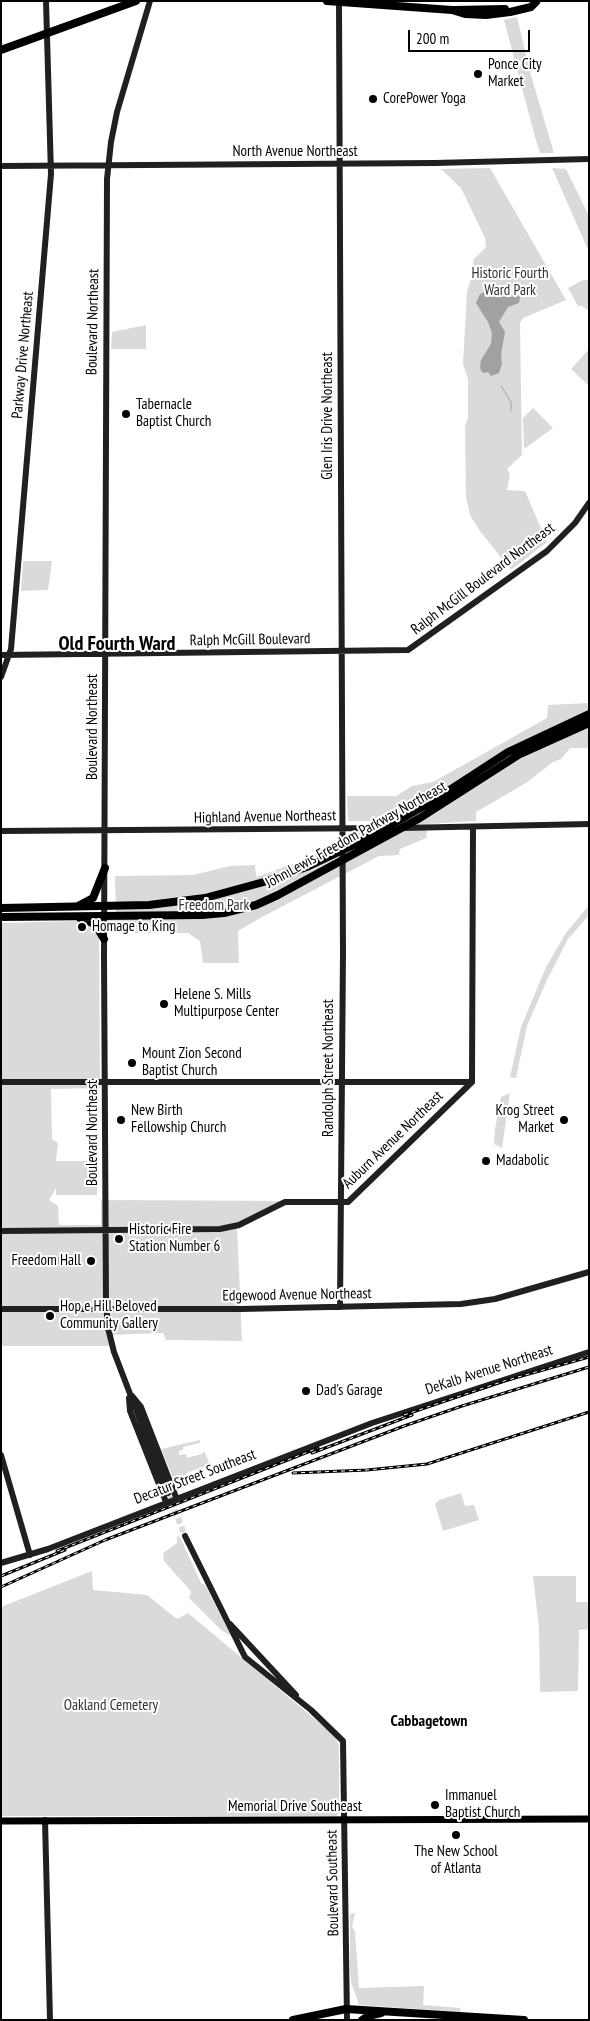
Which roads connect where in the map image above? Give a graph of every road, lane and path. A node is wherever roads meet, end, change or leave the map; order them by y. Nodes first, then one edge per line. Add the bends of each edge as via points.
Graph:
1 (46, 1) edge
2 (136, 1) edge
3 (150, 1) edge
4 (327, 1) edge
5 (538, 2) edge
6 (339, 3) junction
7 (46, 33) junction
8 (1, 50) edge
9 (589, 160) edge
10 (339, 164) junction
11 (108, 165) junction
12 (1, 166) edge
13 (51, 166) junction
14 (589, 504) edge
15 (408, 650) joint
16 (341, 651) junction
17 (1, 655) edge
18 (9, 655) junction
19 (106, 655) junction
20 (1, 678) edge
21 (589, 714) edge
22 (589, 722) edge
23 (589, 824) edge
24 (473, 827) junction
25 (342, 829) junction
26 (1, 831) edge
27 (105, 831) junction
28 (105, 868) junction
29 (1, 908) edge
30 (71, 908) junction
31 (105, 912) junction
32 (76, 916) junction
33 (1, 917) edge
34 (104, 939) junction
35 (1, 1082) edge
36 (105, 1082) junction
37 (342, 1082) junction
38 (472, 1082) junction
39 (341, 1203) junction
40 (106, 1230) junction
41 (1, 1231) edge
42 (589, 1272) edge
43 (340, 1307) junction
44 (1, 1309) edge
45 (106, 1310) junction
46 (589, 1352) edge
47 (129, 1392) junction
48 (398, 1414) joint
49 (1, 1455) edge
50 (168, 1493) tunnel mouth
51 (176, 1498) junction
52 (166, 1502) junction
53 (185, 1536) tunnel mouth
54 (30, 1555) junction
55 (1, 1563) edge
56 (227, 1621) junction
57 (304, 1704) junction
58 (45, 1820) junction
59 (589, 1820) edge
60 (1, 1821) edge
61 (345, 1821) junction
62 (346, 2009) junction
63 (387, 2012) junction
64 (50, 2020) edge
65 (293, 2020) edge
66 (347, 2020) edge
67 (362, 2020) edge
68 (524, 2020) edge

1 - 7 main road, Parkway Drive Northeast
2 - 7 highway
3 - 11 main road, Boulevard Northeast via 117,112
4 - 6 highway
5 - 6 highway via 497,10
6 - 10 main road, Glen Iris Drive Northeast
7 - 8 highway
7 - 13 main road, Parkway Drive Northeast
9 - 10 main road, North Avenue Northeast
10 - 11 main road, North Avenue Northeast
10 - 16 main road, Glen Iris Drive Northeast
11 - 13 main road, North Avenue Northeast
11 - 19 main road, Boulevard Northeast
12 - 13 main road, North Avenue Northeast
13 - 18 main road, Parkway Drive Northeast
14 - 15 main road, Ralph McGill Boulevard Northeast via 546,551
15 - 16 main road, Ralph McGill Boulevard
16 - 19 main road, Ralph McGill Boulevard
16 - 25 main road, Glen Iris Drive Northeast
17 - 18 main road, Ralph McGill Boulevard
18 - 19 main road, Ralph McGill Boulevard
18 - 20 main road, Parkway Drive Northeast
19 - 27 main road, Boulevard Northeast
21 - 31 highway, John Lewis Freedom Parkway Northeast via 518,746 413,813 343,851 295,872 205,898
22 - 31 highway, John Lewis Freedom Parkway Northeast via 520,754 420,818 268,900 212,914
23 - 24 main road, Highland Avenue Northeast
24 - 25 main road, Highland Avenue Northeast
24 - 38 main road
25 - 27 main road, Highland Avenue Northeast
25 - 37 main road, Randolph Street Northeast
26 - 27 main road, Highland Avenue Northeast
27 - 28 main road, Boulevard Northeast
28 - 30 highway via 93,898
28 - 31 main road, Boulevard Northeast
29 - 30 highway, John Lewis Freedom Parkway Northeast
30 - 31 highway, John Lewis Freedom Parkway Northeast
31 - 32 highway, John Lewis Freedom Parkway Northeast
31 - 34 main road, Boulevard Northeast
32 - 33 highway, John Lewis Freedom Parkway Northeast
32 - 34 highway via 95,924
34 - 36 main road, Boulevard Northeast
35 - 36 main road
36 - 37 main road
36 - 40 main road, Boulevard Northeast
37 - 38 main road
37 - 39 main road, Randolph Street Northeast
38 - 39 main road, Auburn Avenue Northeast via 348,1202
39 - 40 main road, Auburn Avenue Northeast via 286,1202 239,1225 220,1230
39 - 43 main road, Randolph Street Northeast
40 - 41 main road, Auburn Avenue Northeast
40 - 45 main road, Boulevard Northeast
42 - 43 main road, Edgewood Avenue Northeast via 497,1299 461,1304
43 - 45 main road, Edgewood Avenue Northeast
44 - 45 main road, Edgewood Avenue Northeast
45 - 47 main road via 112,1346
46 - 48 main road, DeKalb Avenue Northeast
47 - 50 main road
47 - 51 main road via 137,1401
47 - 52 main road via 130,1411
48 - 51 main road, Decatur Street Southeast
49 - 54 main road
51 - 52 main road, Decatur Street Southeast
52 - 54 main road, Decatur Street Southeast
53 - 56 main road, Boulevard Southeast
54 - 55 main road, Decatur Street Southeast
56 - 57 main road, Boulevard Southeast
56 - 57 main road, Boulevard Southeast via 245,1657
57 - 61 main road, Boulevard Southeast via 343,1741
58 - 60 main road, Memorial Drive Southeast
58 - 61 main road, Memorial Drive Southeast
58 - 64 main road
59 - 61 main road, Memorial Drive Southeast
61 - 62 main road, Boulevard Southeast
62 - 63 highway
62 - 65 highway
62 - 66 main road, Boulevard Southeast
63 - 67 highway
63 - 68 highway

